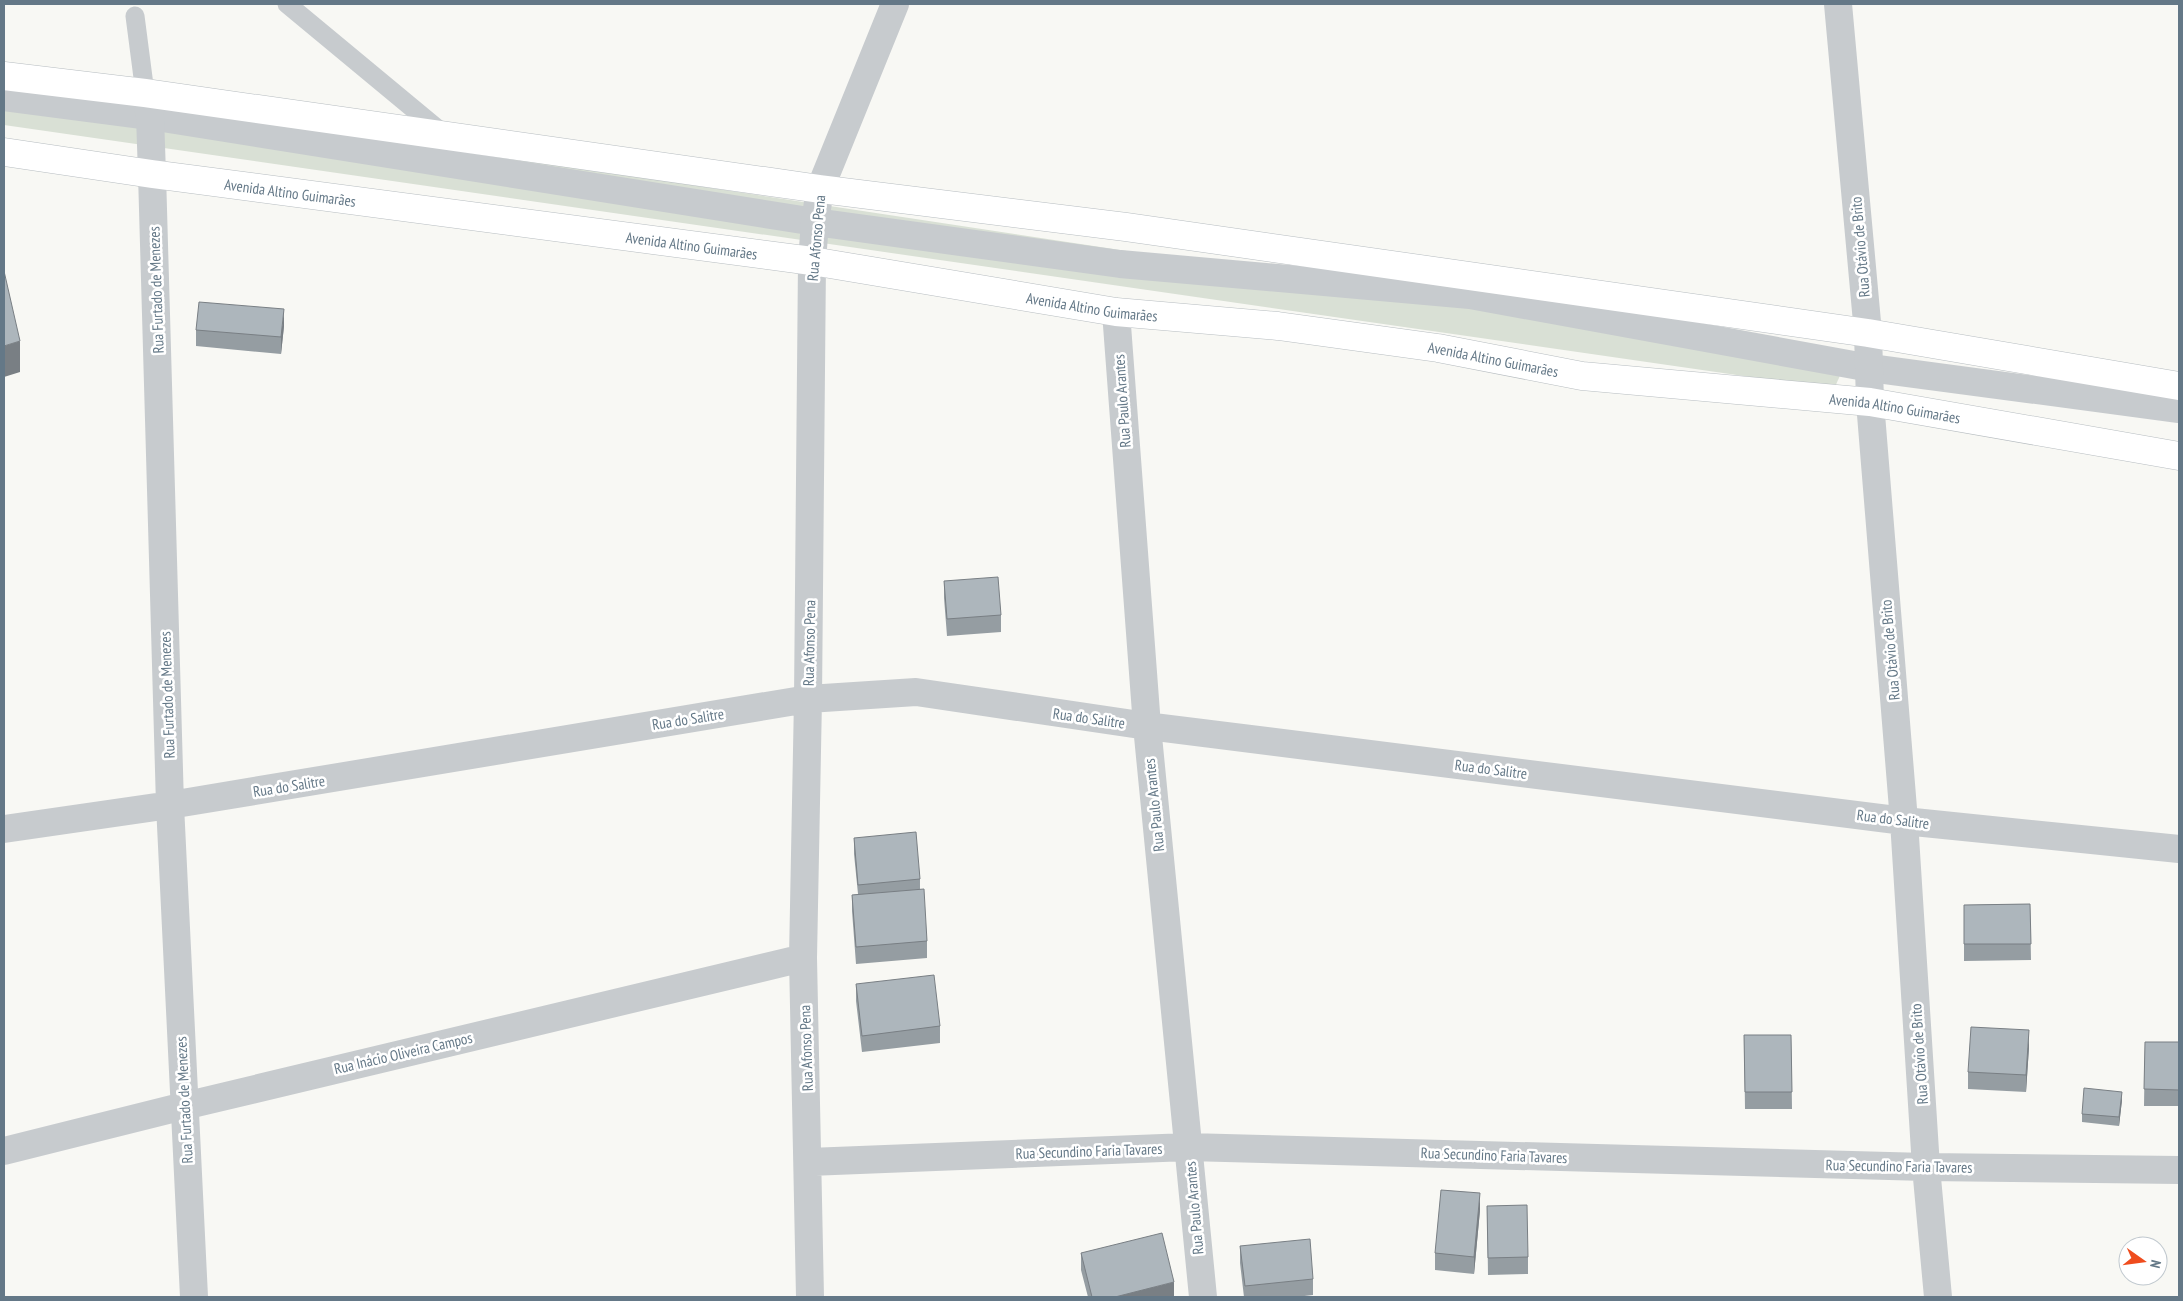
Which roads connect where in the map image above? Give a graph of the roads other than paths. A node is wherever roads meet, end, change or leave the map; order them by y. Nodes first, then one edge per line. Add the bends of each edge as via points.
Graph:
1 (286, 4) edge
2 (895, 4) edge
3 (1838, 4) edge
4 (135, 16) dead end
5 (4, 76) edge
6 (4, 98) edge
7 (147, 104) junction
8 (446, 136) junction
9 (4, 152) edge
10 (152, 174) junction
11 (820, 189) junction
12 (815, 222) junction
13 (812, 261) junction
14 (1116, 312) junction
15 (1868, 332) junction
16 (1870, 368) junction
17 (2179, 386) edge
18 (1870, 402) junction
19 (2179, 409) edge
20 (2179, 456) edge
21 (808, 699) junction
22 (1146, 726) junction
23 (170, 806) junction
24 (1904, 821) junction
25 (4, 829) edge
26 (2179, 849) edge
27 (803, 958) junction
28 (184, 1106) junction
29 (1188, 1147) junction
30 (4, 1151) edge
31 (809, 1162) junction
32 (1926, 1167) junction
33 (2179, 1170) edge
34 (194, 1297) edge
35 (810, 1297) edge
36 (1203, 1297) edge
37 (1938, 1297) edge

1 - 8 lane
2 - 11 street, Rua Afonso Pena
3 - 15 street, Rua Otávio de Brito
4 - 7 lane
5 - 7 main road
6 - 7 street
7 - 8 main road
7 - 10 street, Rua Furtado de Menezes
7 - 12 street
8 - 11 main road
9 - 10 main road, Avenida Altino Guimarães
10 - 13 main road, Avenida Altino Guimarães
10 - 23 street, Rua Furtado de Menezes
11 - 12 street, Rua Afonso Pena
11 - 15 main road via 1126,227
12 - 13 street, Rua Afonso Pena
12 - 16 street via 1120,264 1470,295
13 - 14 main road, Avenida Altino Guimarães
13 - 21 street, Rua Afonso Pena
14 - 18 main road, Avenida Altino Guimarães via 1278,326 1438,348 1582,376
14 - 22 street, Rua Paulo Arantes
15 - 16 street, Rua Otávio de Brito
15 - 17 main road
16 - 18 street, Rua Otávio de Brito
16 - 19 street
18 - 20 main road, Avenida Altino Guimarães
18 - 24 street, Rua Otávio de Brito
21 - 22 street, Rua do Salitre via 916,692
21 - 23 street, Rua do Salitre
21 - 27 street, Rua Afonso Pena
22 - 24 street, Rua do Salitre
22 - 29 street, Rua Paulo Arantes
23 - 25 street, Rua do Salitre
23 - 28 street, Rua Furtado de Menezes
24 - 26 street, Rua do Salitre
24 - 32 street, Rua Otávio de Brito
27 - 28 street, Rua Inácio Oliveira Campos
27 - 31 street, Rua Afonso Pena
28 - 30 street, Rua Inácio Oliveira Campos
28 - 34 street, Rua Furtado de Menezes
29 - 31 street, Rua Secundino Faria Tavares
29 - 32 street, Rua Secundino Faria Tavares
29 - 36 street, Rua Paulo Arantes
31 - 35 street, Rua Afonso Pena
32 - 33 street, Rua Secundino Faria Tavares
32 - 37 street, Rua Otávio de Brito

